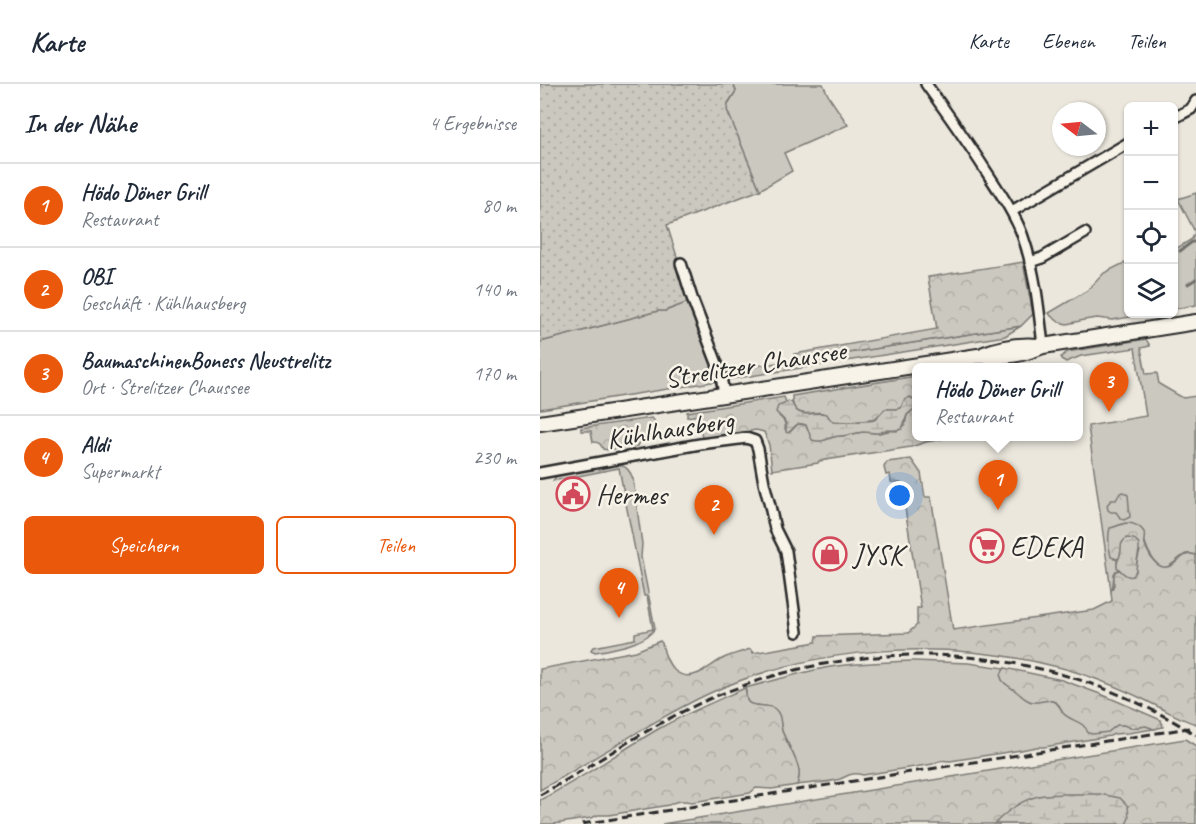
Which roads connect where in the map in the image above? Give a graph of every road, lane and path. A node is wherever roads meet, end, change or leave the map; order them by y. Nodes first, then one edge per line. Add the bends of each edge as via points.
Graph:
1 (926, 84) edge
2 (1194, 107) edge
3 (1178, 115) edge
4 (1124, 145) edge
5 (1011, 211) junction
6 (1084, 233) dead end
7 (1030, 262) junction
8 (681, 263) dead end
9 (1196, 322) edge
10 (1043, 346) junction
11 (931, 363) edge
12 (912, 366) edge
13 (724, 394) junction
14 (540, 423) edge
15 (540, 473) edge
16 (797, 632) dead end

1 - 5 street
2 - 3 street
4 - 5 street
5 - 7 street
6 - 7 street
7 - 10 street
8 - 13 street via 720,371
9 - 10 main road, Strelitzer Chaussee
10 - 11 main road, Strelitzer Chaussee via 1023,354
12 - 13 main road, Strelitzer Chaussee
13 - 14 main road, Strelitzer Chaussee
15 - 16 street, Kühlhausberg via 739,438 755,441 775,529 786,551

